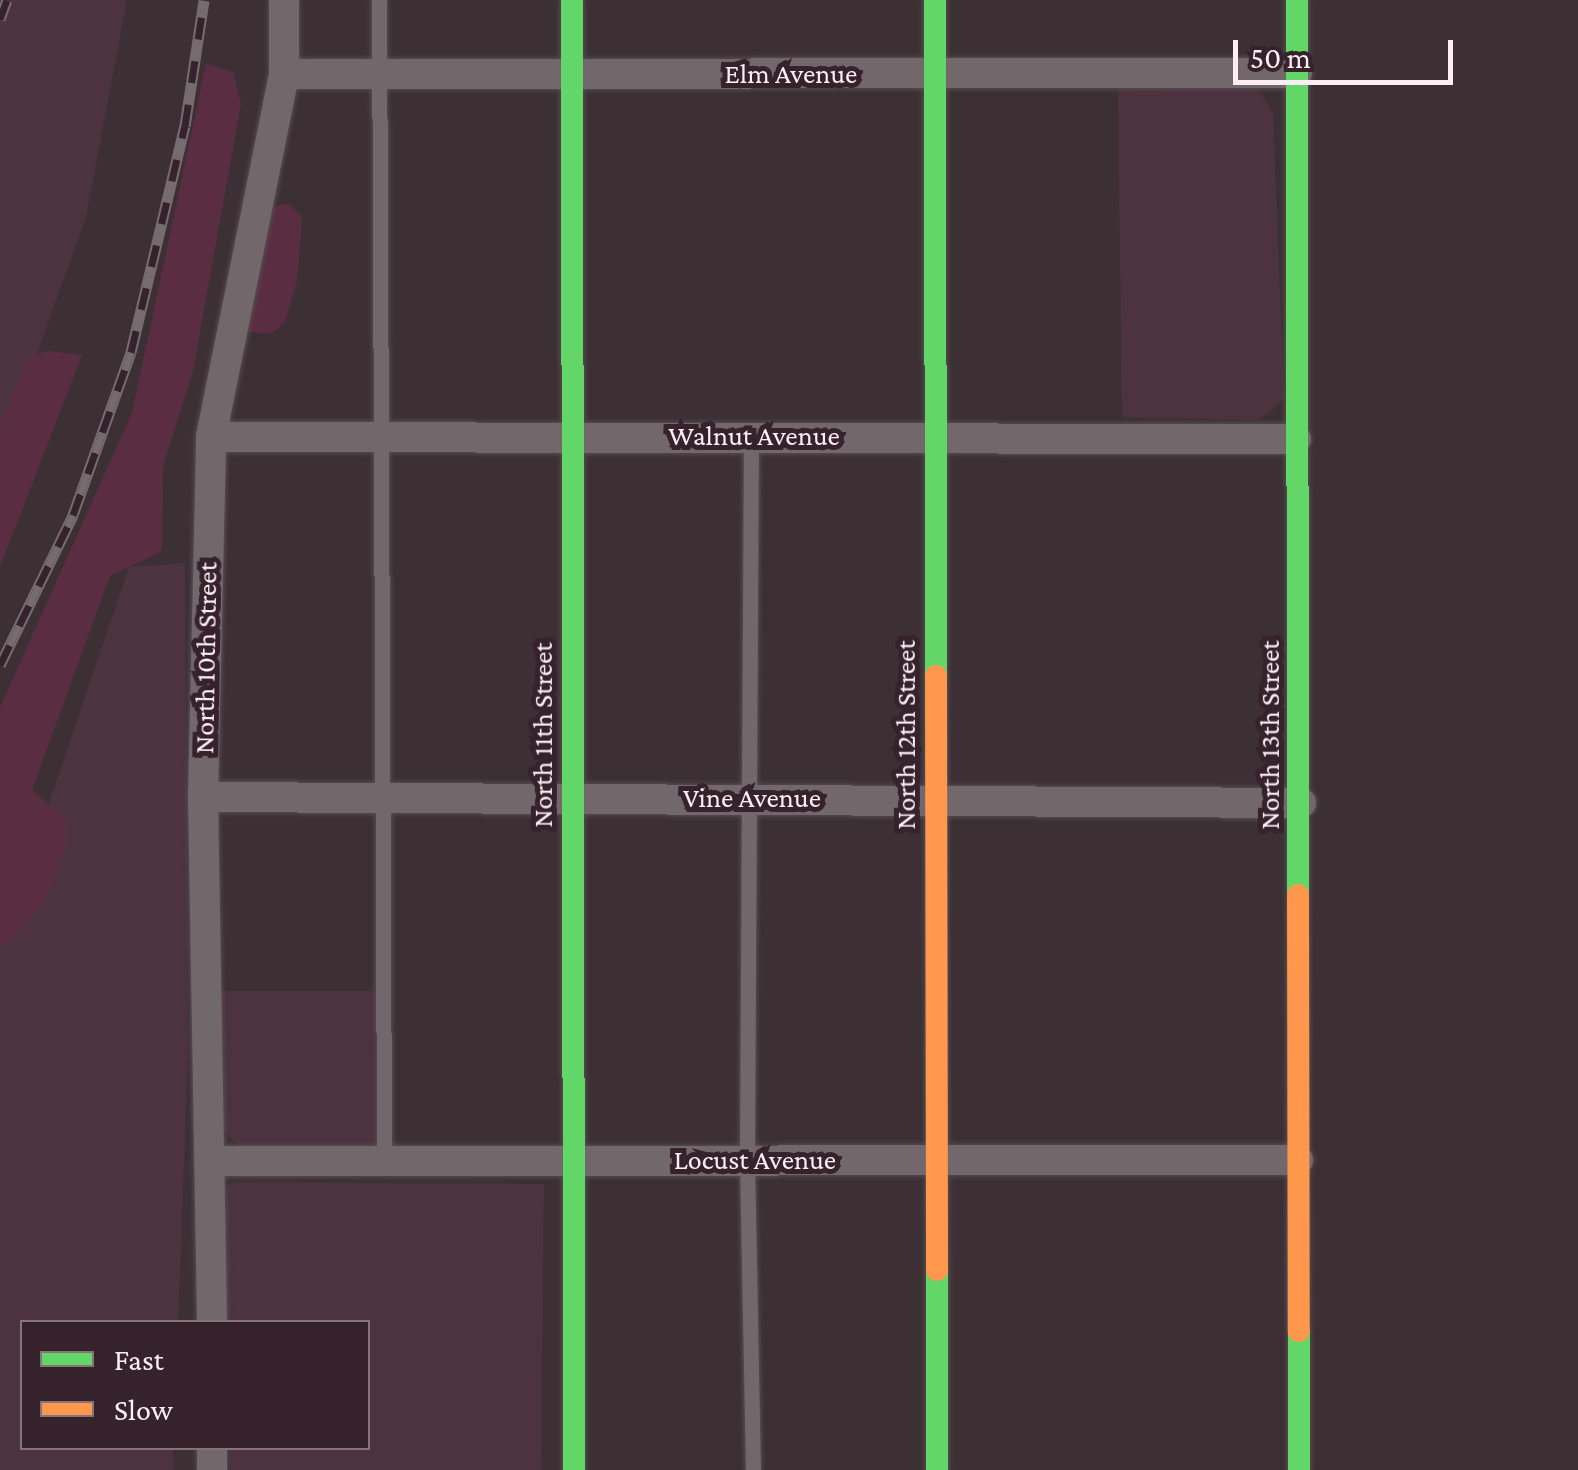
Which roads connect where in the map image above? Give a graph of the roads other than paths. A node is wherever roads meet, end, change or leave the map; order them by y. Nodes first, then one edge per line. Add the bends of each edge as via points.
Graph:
1 (284, 0) edge
2 (378, 0) edge
3 (572, 0) edge
4 (935, 0) edge
5 (1297, 0) edge
6 (1297, 73) junction
7 (284, 74) junction
8 (376, 74) junction
9 (573, 74) junction
10 (935, 74) junction
11 (211, 436) junction
12 (382, 436) junction
13 (573, 436) junction
14 (751, 436) junction
15 (935, 436) junction
16 (1296, 439) junction
17 (203, 797) junction
18 (382, 797) junction
19 (574, 798) junction
20 (750, 798) junction
21 (936, 798) junction
22 (1301, 802) junction
23 (747, 1160) junction
24 (936, 1160) junction
25 (1298, 1160) junction
26 (212, 1161) junction
27 (384, 1161) junction
28 (574, 1161) junction
29 (212, 1320) edge
30 (574, 1470) edge
31 (753, 1470) edge
32 (937, 1470) edge
33 (1299, 1470) edge

1 - 7 street, North 10th Street
2 - 8 lane
3 - 9 street, North 11th Street
4 - 10 street, North 12th Street
5 - 6 street, North 13th Street
6 - 10 street, Elm Avenue
6 - 16 street, North 13th Street
7 - 8 street, Elm Avenue
7 - 11 street, North 10th Street
8 - 9 street, Elm Avenue
8 - 12 lane
9 - 10 street, Elm Avenue
9 - 13 street, North 11th Street
10 - 15 street, North 12th Street
11 - 12 street, Walnut Avenue
11 - 17 street, North 10th Street
12 - 13 street, Walnut Avenue
12 - 18 lane
13 - 14 street, Walnut Avenue
13 - 19 street, North 11th Street
14 - 15 street, Walnut Avenue
14 - 20 lane
15 - 16 street, Walnut Avenue
15 - 21 street, North 12th Street
16 - 22 street, North 13th Street
17 - 18 street, Vine Avenue
17 - 26 street, North 10th Street
18 - 19 street, Vine Avenue
18 - 27 lane
19 - 20 street, Vine Avenue
19 - 28 street, North 11th Street
20 - 21 street, Vine Avenue
20 - 23 lane
21 - 22 street, Vine Avenue
21 - 24 street, North 12th Street
22 - 25 street, North 13th Street
23 - 24 street, Locust Avenue
23 - 28 street, Locust Avenue
23 - 31 lane
24 - 25 street, Locust Avenue
24 - 32 street, North 12th Street
25 - 33 street, North 13th Street
26 - 27 street, Locust Avenue
26 - 29 street, North 10th Street
27 - 28 street, Locust Avenue
28 - 30 street, North 11th Street

